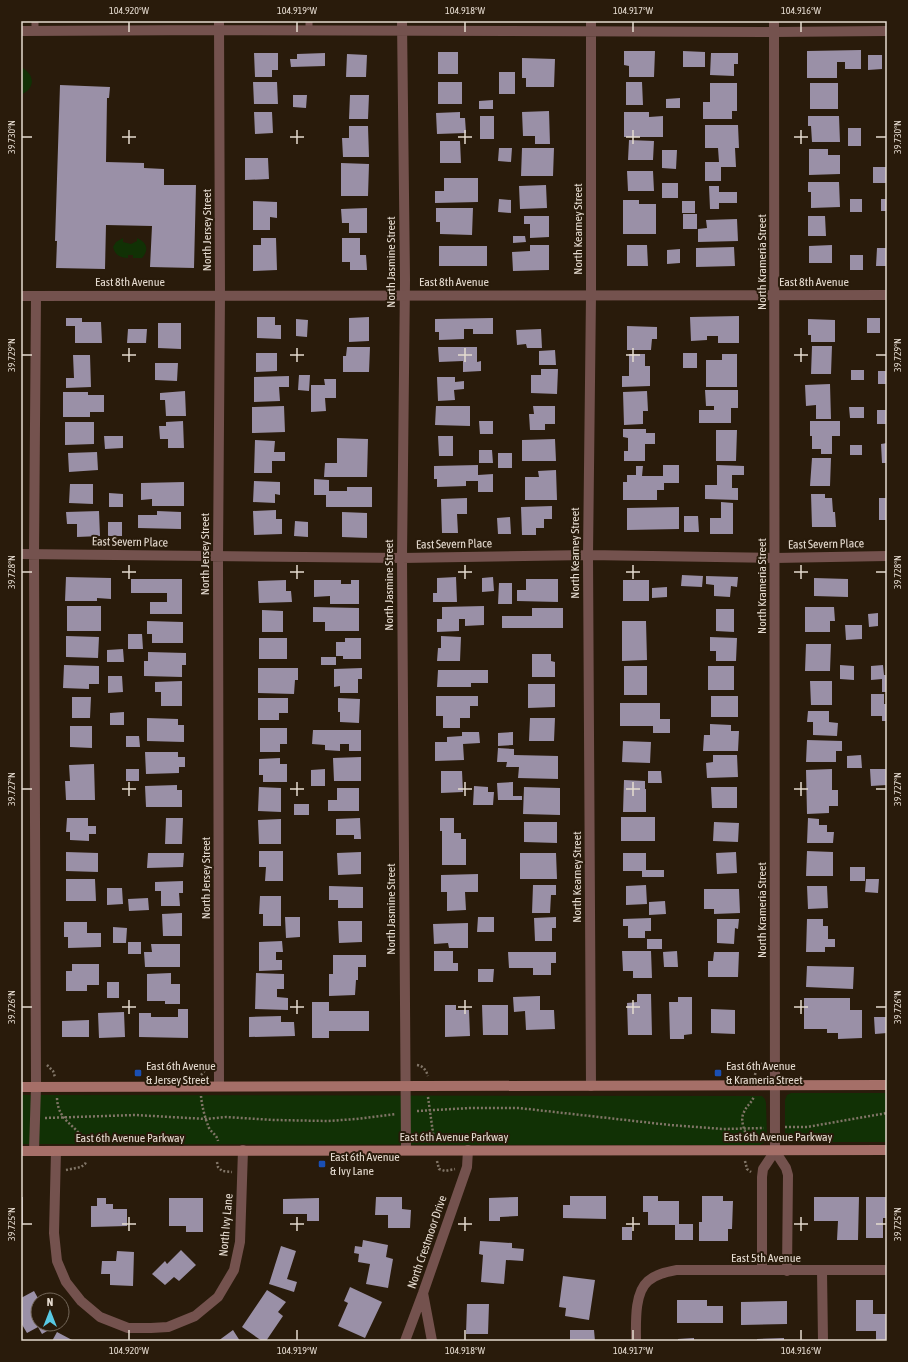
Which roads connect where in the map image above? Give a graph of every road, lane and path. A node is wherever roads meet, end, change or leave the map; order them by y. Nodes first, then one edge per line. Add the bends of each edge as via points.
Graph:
1 (774, 21) edge
2 (219, 25) edge
3 (35, 26) edge
4 (309, 26) edge
5 (402, 26) edge
6 (591, 26) edge
7 (21, 30) edge
8 (887, 31) edge
9 (774, 32) junction
10 (220, 295) junction
11 (405, 295) junction
12 (591, 295) junction
13 (775, 295) junction
14 (887, 295) edge
15 (21, 296) edge
16 (36, 296) junction
17 (21, 554) edge
18 (34, 554) junction
19 (588, 555) junction
20 (218, 556) junction
21 (887, 556) edge
22 (402, 558) junction
23 (775, 558) junction
24 (775, 1060) junction
25 (219, 1063) junction
26 (405, 1063) junction
27 (36, 1064) junction
28 (887, 1085) edge
29 (201, 1086) junction
30 (219, 1086) junction
31 (405, 1086) junction
32 (428, 1086) junction
33 (591, 1086) junction
34 (754, 1086) junction
35 (775, 1086) junction
36 (21, 1087) edge
37 (36, 1087) junction
38 (57, 1087) junction
39 (428, 1110) junction
40 (405, 1112) junction
41 (887, 1113) edge
42 (64, 1117) junction
43 (36, 1118) junction
44 (206, 1118) junction
45 (775, 1128) junction
46 (744, 1129) junction
47 (217, 1150) junction
48 (243, 1150) junction
49 (406, 1150) junction
50 (434, 1150) junction
51 (468, 1150) junction
52 (746, 1150) junction
53 (887, 1150) edge
54 (21, 1151) edge
55 (34, 1151) junction
56 (56, 1151) junction
57 (86, 1151) junction
58 (775, 1151) junction
59 (467, 1167) junction
60 (55, 1171) junction
61 (242, 1173) junction
62 (762, 1177) junction
63 (762, 1270) junction
64 (887, 1270) edge
65 (787, 1271) junction
66 (822, 1271) junction
67 (423, 1293) junction
68 (405, 1341) edge
69 (432, 1341) edge
70 (636, 1341) edge
71 (823, 1341) edge

1 - 9 street, North Krameria Street
2 - 3 street
2 - 4 street
2 - 10 street, North Jersey Street
3 - 7 street
4 - 5 street
5 - 6 street
5 - 11 street, North Jasmine Street
6 - 9 street
6 - 12 street, North Kearney Street
8 - 9 street
9 - 13 street, North Krameria Street
10 - 11 street, East 8th Avenue
10 - 16 street, East 8th Avenue
10 - 20 street, North Jersey Street
11 - 12 street, East 8th Avenue
11 - 22 street, North Jasmine Street
12 - 13 street, East 8th Avenue
12 - 19 street, North Kearney Street
13 - 14 street, East 8th Avenue
13 - 23 street, North Krameria Street
15 - 16 street, East 8th Avenue
16 - 18 street
17 - 18 street, East Severn Place
18 - 20 street, East Severn Place
18 - 27 street
19 - 22 street, East Severn Place
19 - 23 street, East Severn Place
19 - 33 street, North Kearney Street
20 - 22 street, East Severn Place
20 - 25 street, North Jersey Street
21 - 23 street, East Severn Place
22 - 26 street, North Jasmine Street
23 - 24 street, North Krameria Street
24 - 34 path via 761,1064 756,1070
24 - 35 street, North Krameria Street
25 - 29 path via 205,1069 201,1076
25 - 30 street, North Jersey Street
26 - 31 street, North Jasmine Street
26 - 32 path via 421,1066 426,1070
27 - 37 street
27 - 38 path via 48,1066 53,1071
28 - 35 main road
29 - 30 main road
29 - 38 main road
29 - 44 path via 202,1108
30 - 31 main road
31 - 32 main road
31 - 40 street, North Jasmine Street
32 - 33 main road
32 - 39 path
33 - 34 main road
34 - 35 main road
34 - 46 path via 752,1102 744,1111 742,1118
35 - 45 street, North Krameria Street
36 - 37 main road
37 - 38 main road
37 - 43 street
38 - 42 path via 58,1106
39 - 40 path
39 - 46 path via 519,1108 670,1125
39 - 50 path
40 - 44 path via 328,1121
40 - 49 street, North Jasmine Street
41 - 45 path via 807,1127
42 - 43 path
42 - 44 path via 135,1115
42 - 57 path via 83,1139
43 - 55 street
44 - 47 path via 210,1129 217,1136
45 - 46 path
45 - 58 street, North Krameria Street
46 - 52 path via 747,1136
47 - 48 main road, East 6th Avenue Parkway
47 - 57 main road, East 6th Avenue Parkway
47 - 61 path via 218,1167 222,1171
48 - 49 main road, East 6th Avenue Parkway
48 - 61 street, North Ivy Lane
49 - 50 main road, East 6th Avenue Parkway
50 - 51 main road, East 6th Avenue Parkway
50 - 59 path via 439,1169 445,1171
51 - 52 main road, East 6th Avenue Parkway
51 - 59 street, North Crestmoor Drive
52 - 58 main road, East 6th Avenue Parkway
52 - 62 path via 747,1169
53 - 58 main road, East 6th Avenue Parkway
54 - 55 main road, East 6th Avenue Parkway
55 - 56 main road, East 6th Avenue Parkway
56 - 57 main road, East 6th Avenue Parkway
56 - 60 street, North Ivy Lane
57 - 60 path via 85,1164 81,1167
58 - 62 street via 763,1169
58 - 65 street via 788,1175
59 - 67 street, North Crestmoor Drive
60 - 61 street, North Ivy Lane via 54,1233 57,1261 66,1282 81,1301 100,1317 128,1328 168,1327 195,1316 218,1297 234,1270 240,1242
62 - 63 street
63 - 65 street, East 5th Avenue
63 - 70 street, East 5th Avenue via 677,1270 647,1281 638,1300
64 - 66 street, East 5th Avenue
65 - 66 street, East 5th Avenue
66 - 71 street
67 - 68 street, North Crestmoor Drive
67 - 69 street

